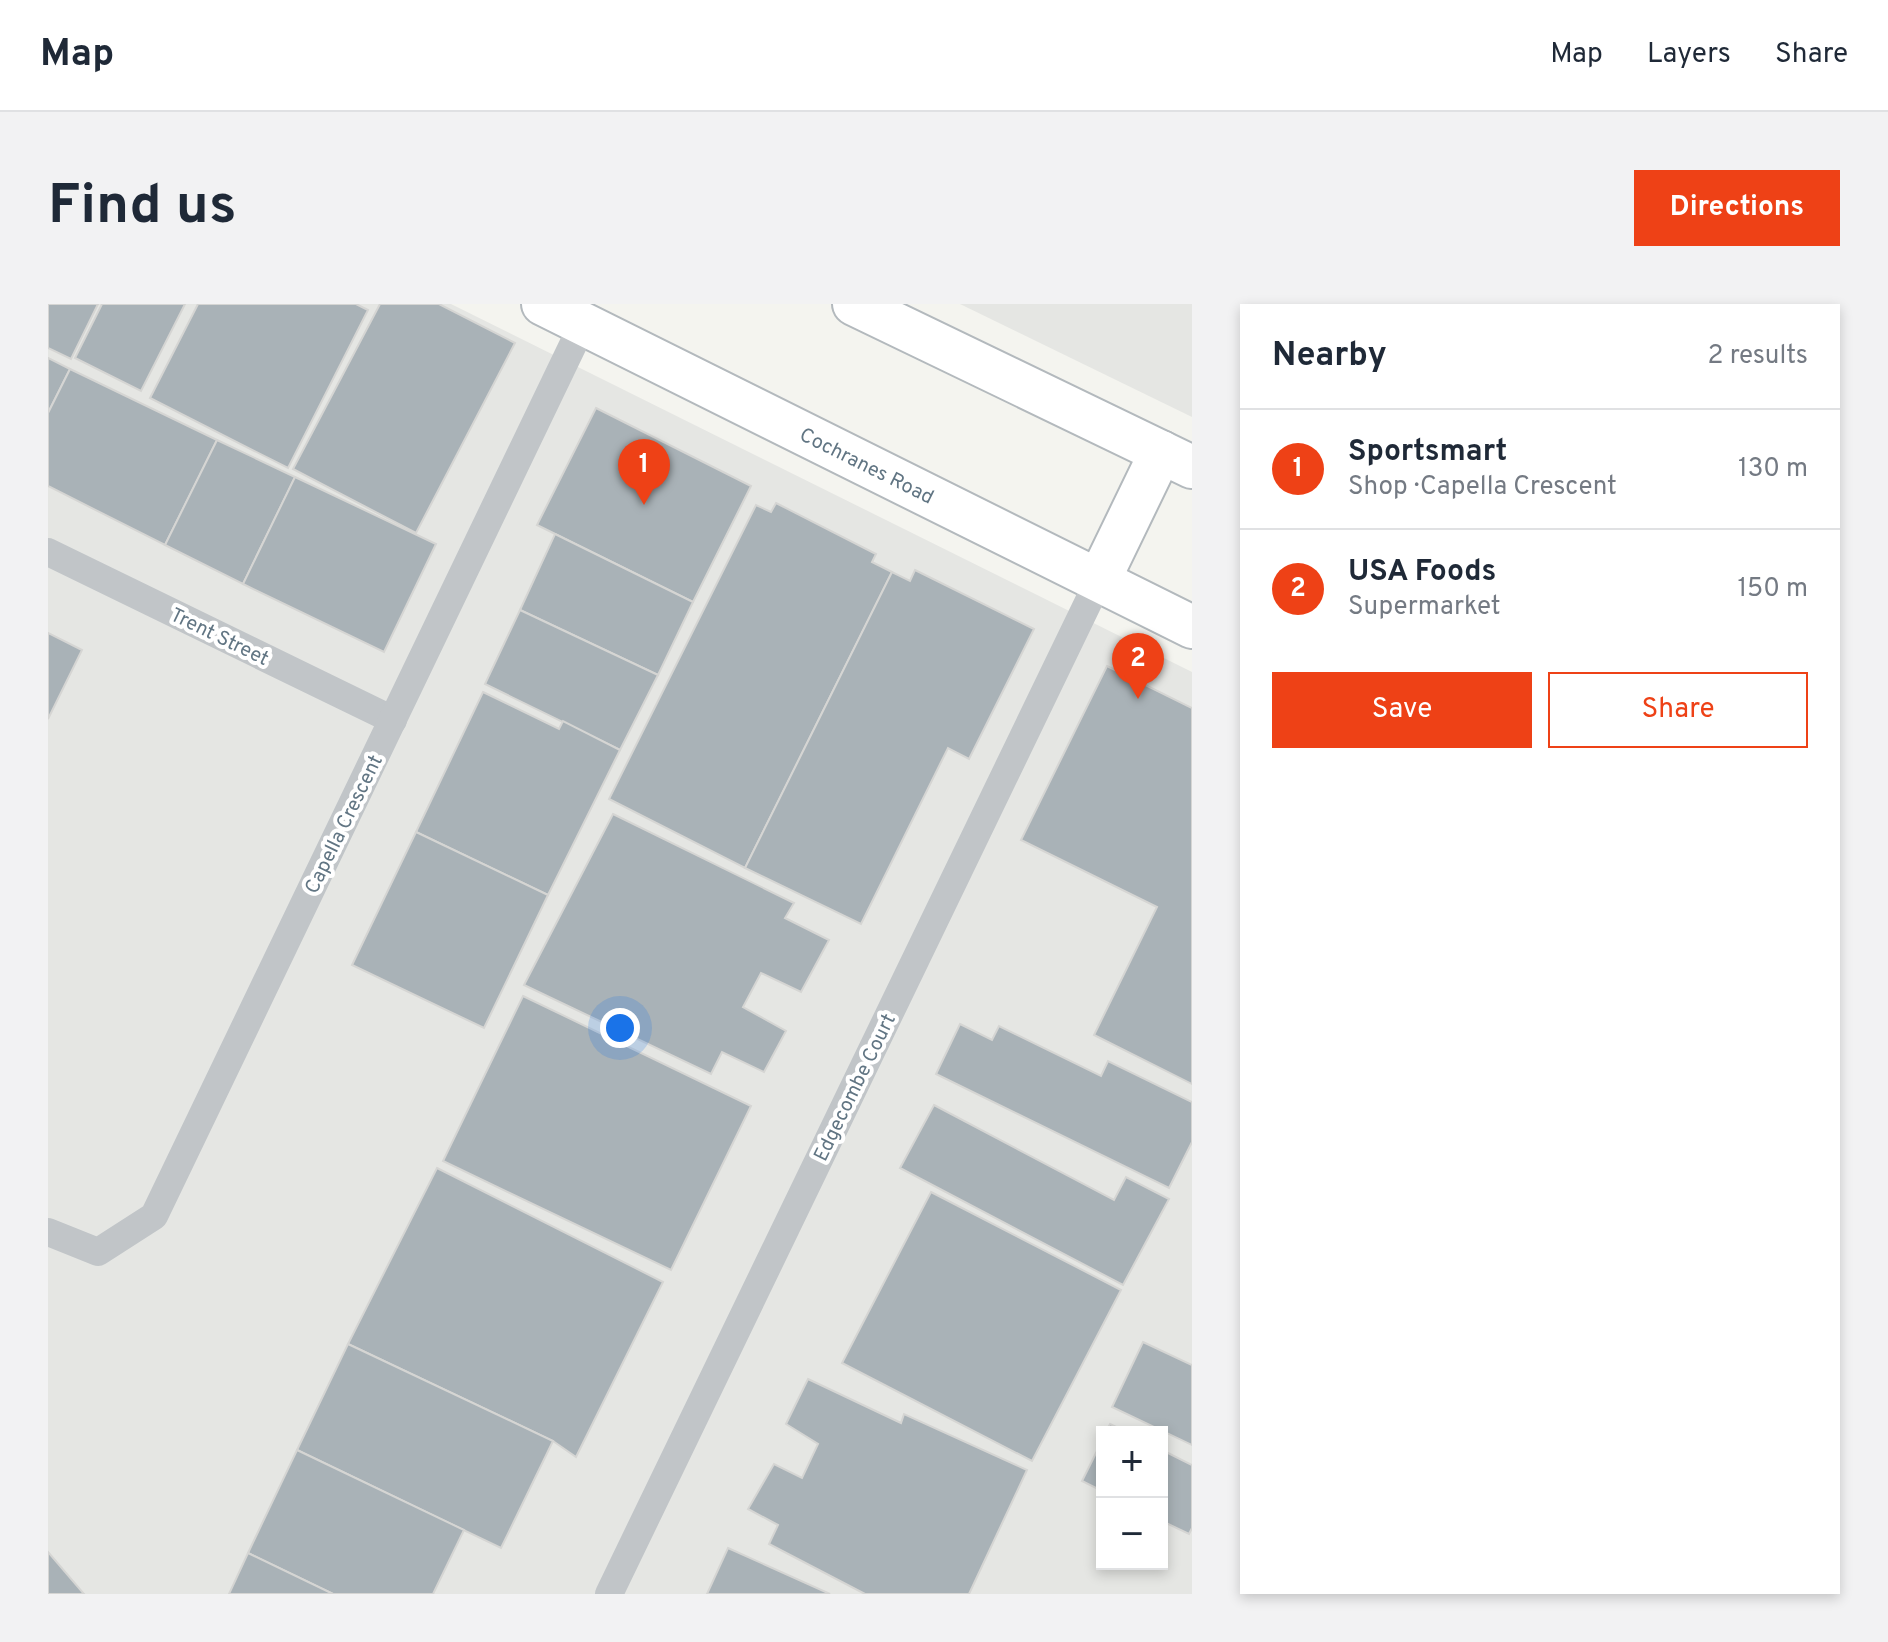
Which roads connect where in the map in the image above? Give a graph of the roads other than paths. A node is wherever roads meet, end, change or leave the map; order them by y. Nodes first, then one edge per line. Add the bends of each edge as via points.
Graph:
1 (543, 304) edge
2 (854, 304) edge
3 (583, 324) junction
4 (1176, 460) edge
5 (48, 552) edge
6 (1099, 580) junction
7 (1192, 627) edge
8 (393, 720) junction
9 (48, 1232) edge
10 (609, 1594) edge

1 - 3 street, Cochranes Road
2 - 4 street
3 - 6 street, Cochranes Road
3 - 8 street, Capella Crescent
4 - 6 street
5 - 8 street, Trent Street
6 - 7 street, Cochranes Road
6 - 10 street, Edgecombe Court
8 - 9 street, Capella Crescent via 154,1216 98,1252

